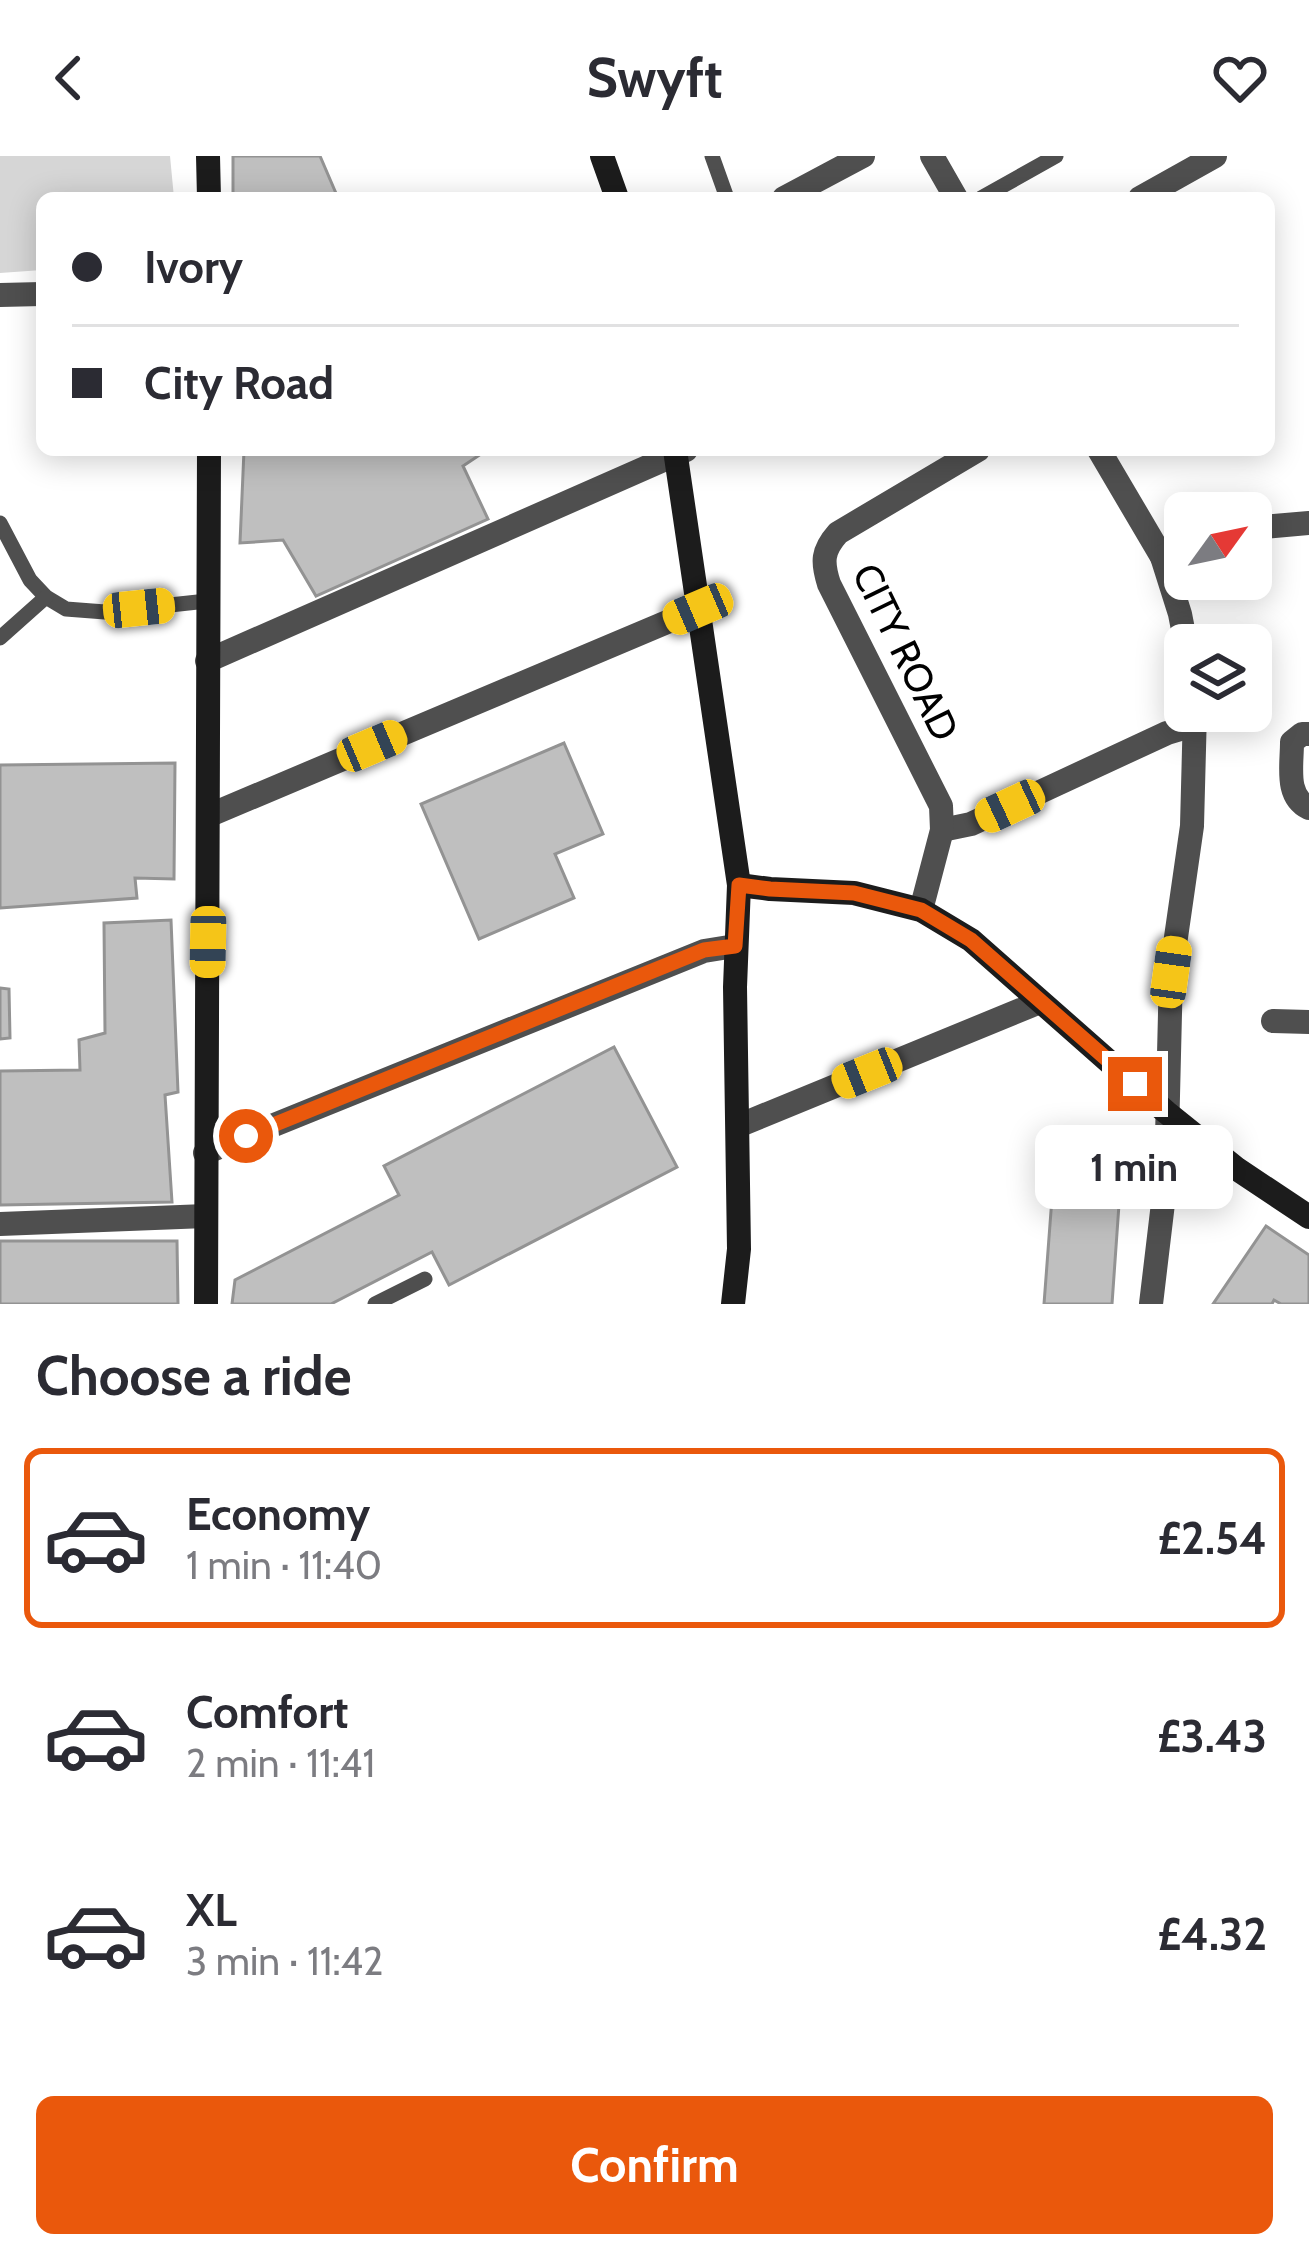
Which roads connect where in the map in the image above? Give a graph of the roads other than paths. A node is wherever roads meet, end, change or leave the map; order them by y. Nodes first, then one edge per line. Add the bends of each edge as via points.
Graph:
1 (208, 156) edge
2 (602, 156) edge
3 (712, 156) edge
4 (863, 156) edge
5 (932, 156) edge
6 (1056, 156) edge
7 (1215, 156) edge
8 (209, 192) edge
9 (614, 192) edge
10 (726, 192) edge
11 (795, 192) edge
12 (953, 192) edge
13 (992, 192) edge
14 (1151, 192) edge
15 (36, 294) edge
16 (0, 296) edge
17 (209, 456) edge
18 (670, 456) edge
19 (679, 456) edge
20 (968, 456) edge
21 (1103, 456) edge
22 (0, 523) edge
23 (1309, 523) edge
24 (1272, 526) edge
25 (1164, 540) edge
26 (46, 597) junction
27 (207, 601) junction
28 (698, 609) junction
29 (0, 638) edge
30 (207, 661) junction
31 (1169, 732) edge
32 (1195, 732) edge
33 (1309, 734) edge
34 (1309, 808) edge
35 (210, 815) junction
36 (941, 830) junction
37 (739, 885) junction
38 (921, 910) junction
39 (735, 946) junction
40 (1040, 1002) junction
41 (1273, 1021) dead end
42 (1309, 1022) edge
43 (1166, 1112) junction
44 (738, 1126) junction
45 (205, 1154) junction
46 (206, 1216) junction
47 (1309, 1217) edge
48 (0, 1224) edge
49 (425, 1279) dead end
50 (206, 1304) edge
51 (375, 1304) edge
52 (733, 1304) edge
53 (1151, 1304) edge

1 - 8 street
2 - 9 street
3 - 10 lane
4 - 11 street
5 - 12 street
6 - 13 lane
7 - 14 street
15 - 16 street
17 - 27 street
18 - 30 street
19 - 28 street
20 - 36 street, CITY ROAD via 838,533 823,563 941,806
21 - 25 street
22 - 26 lane
23 - 24 street
26 - 27 lane via 66,609 105,612
26 - 29 lane
27 - 30 street
28 - 35 street
28 - 37 street
30 - 35 street
31 - 36 street via 971,824
32 - 43 street
33 - 34 street via 1292,742 1291,790
35 - 45 street
36 - 38 street
37 - 38 street via 854,893
37 - 39 street
38 - 40 street via 971,940
39 - 44 street
39 - 45 street via 704,950
40 - 43 street
40 - 44 street
41 - 42 street
43 - 47 street
43 - 53 street
44 - 52 street
45 - 46 street
46 - 48 street
46 - 50 street
49 - 51 lane

